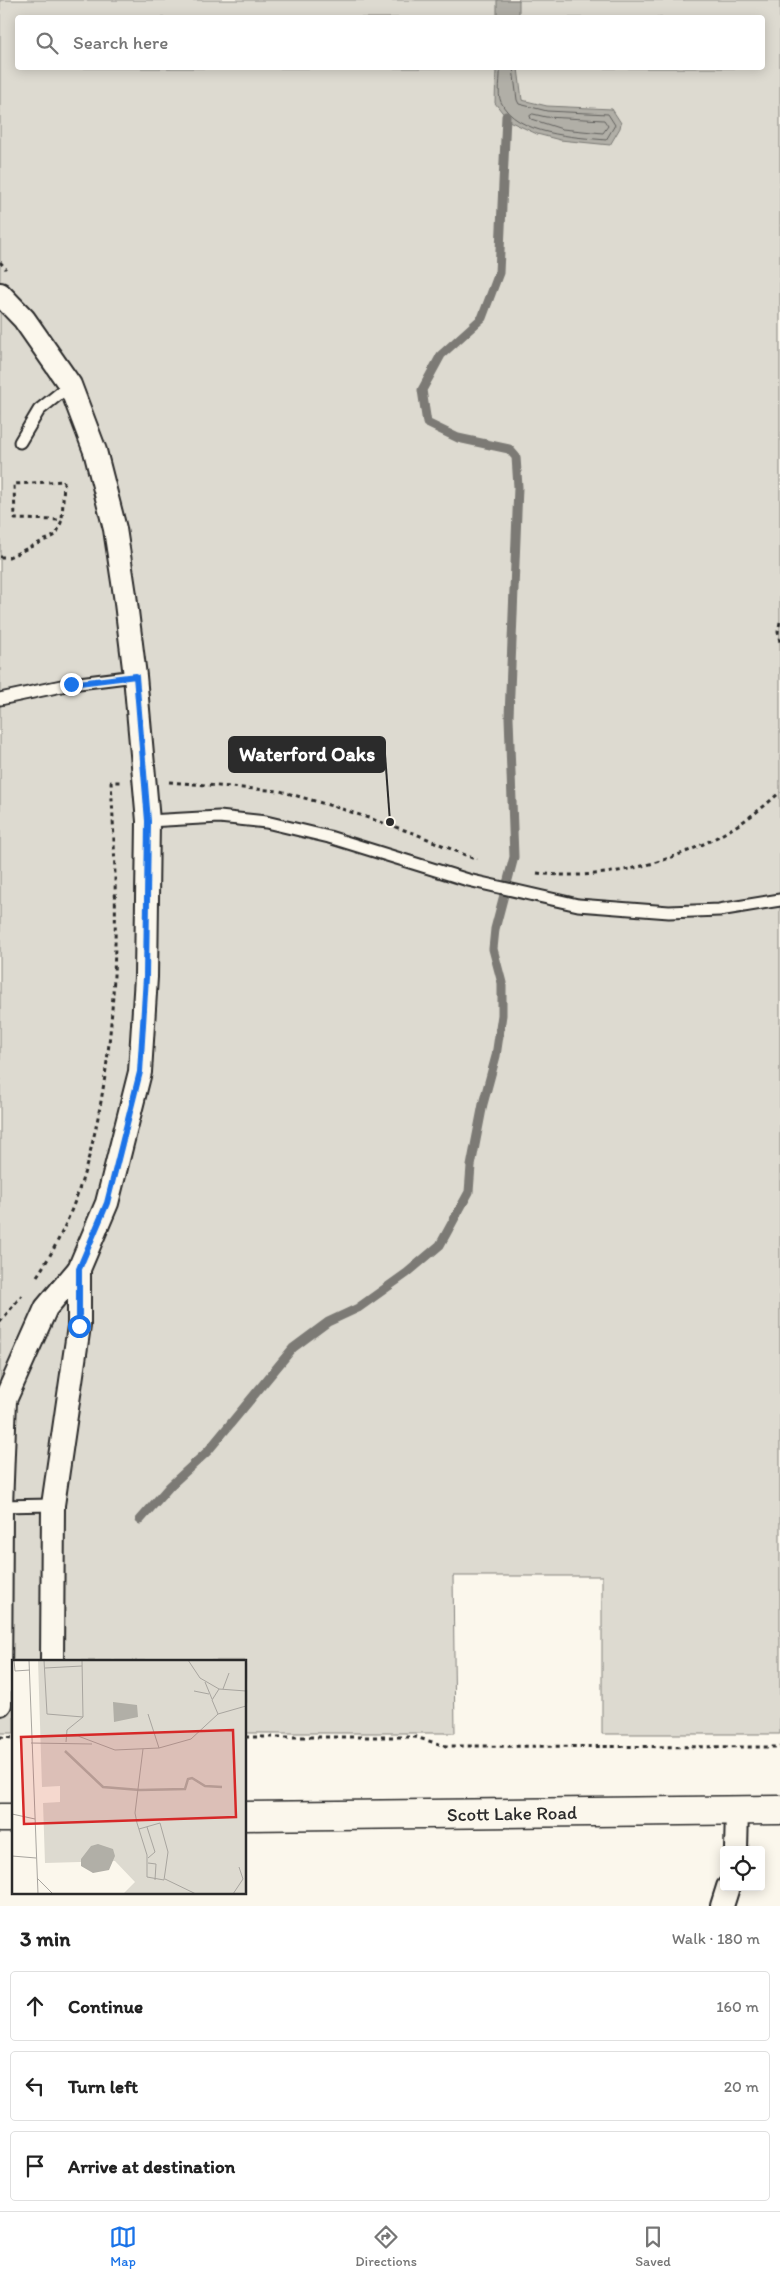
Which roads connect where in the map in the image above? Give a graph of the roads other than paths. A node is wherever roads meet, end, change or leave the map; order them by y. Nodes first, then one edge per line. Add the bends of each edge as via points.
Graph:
1 (0, 294) edge
2 (70, 385) junction
3 (20, 442) dead end
4 (136, 676) junction
5 (0, 700) edge
6 (148, 821) junction
7 (780, 900) edge
8 (79, 1269) junction
9 (53, 1505) junction
10 (0, 1506) edge
11 (52, 1660) edge
12 (0, 1704) edge
13 (737, 1810) junction
14 (780, 1810) edge
15 (246, 1816) edge
16 (736, 1846) edge
17 (727, 1891) edge
18 (722, 1906) edge

1 - 2 street via 24,319
2 - 3 lane via 39,410
2 - 4 street via 95,451 115,529
4 - 5 lane via 71,684
4 - 6 street
6 - 7 lane via 219,817 266,822 468,880 578,905 669,912 719,910
6 - 8 street via 146,977 140,1072 107,1203
8 - 9 street via 79,1326
8 - 10 street via 46,1308 5,1400
9 - 10 lane
9 - 11 street
10 - 12 street
13 - 14 street, Scott Lake Road
13 - 15 street, Scott Lake Road
13 - 16 street
17 - 18 street

